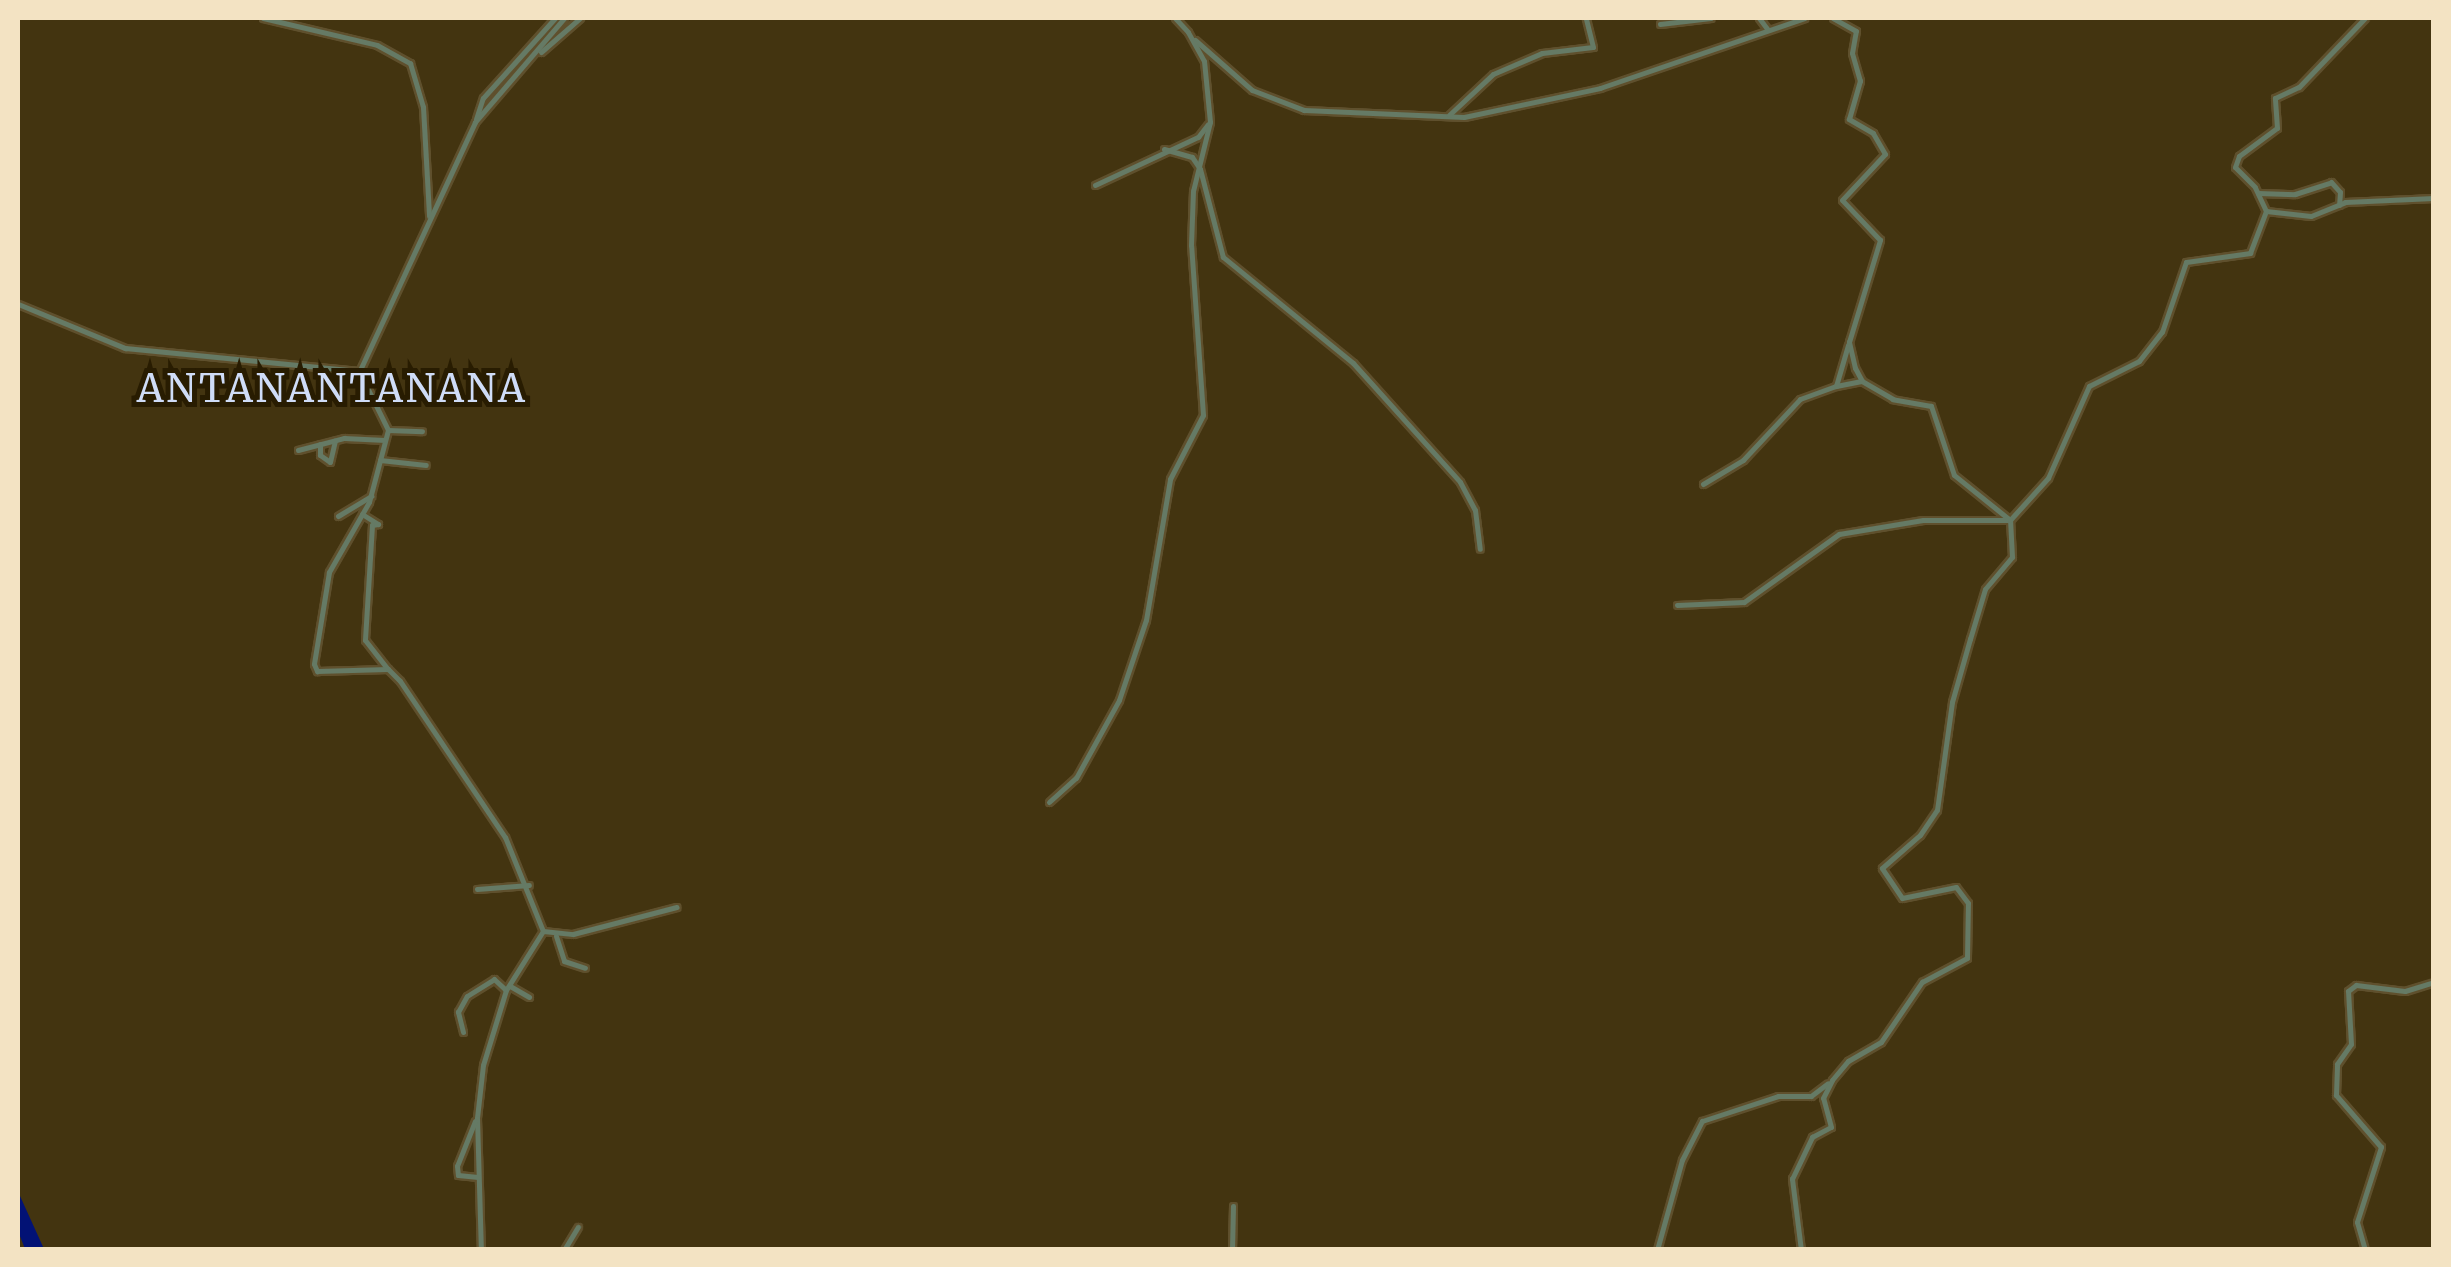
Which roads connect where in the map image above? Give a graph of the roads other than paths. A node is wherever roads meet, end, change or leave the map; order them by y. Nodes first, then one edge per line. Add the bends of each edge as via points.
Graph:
1 (263, 18) edge
2 (555, 18) edge
3 (564, 18) edge
4 (580, 18) edge
5 (1175, 18) edge
6 (1586, 18) edge
7 (1710, 18) edge
8 (1759, 18) edge
9 (1804, 18) edge
10 (1832, 18) edge
11 (2365, 18) edge
12 (1660, 24) dead end
13 (1768, 30) junction
14 (1188, 32) junction
15 (536, 57) junction
16 (1218, 66) junction
17 (1208, 82) junction
18 (1447, 117) junction
19 (475, 122) junction
20 (1210, 122) junction
21 (1164, 149) junction
22 (1200, 169) junction
23 (1096, 185) dead end
24 (2258, 194) junction
25 (2434, 198) edge
26 (2339, 205) junction
27 (2266, 212) junction
28 (430, 218) junction
29 (18, 304) edge
30 (1849, 342) junction
31 (359, 371) junction
32 (1862, 381) junction
33 (1836, 386) junction
34 (388, 430) junction
35 (422, 431) dead end
36 (386, 440) junction
37 (335, 441) junction
38 (320, 444) junction
39 (298, 450) dead end
40 (380, 460) junction
41 (426, 464) dead end
42 (1703, 484) dead end
43 (371, 496) junction
44 (362, 514) junction
45 (338, 516) dead end
46 (2010, 520) junction
47 (1480, 548) dead end
48 (1677, 605) dead end
49 (388, 670) junction
50 (1050, 802) dead end
51 (529, 885) junction
52 (476, 889) dead end
53 (677, 907) dead end
54 (543, 931) junction
55 (556, 936) junction
56 (585, 968) dead end
57 (2434, 982) edge
58 (508, 988) junction
59 (529, 997) dead end
60 (463, 1032) dead end
61 (1832, 1080) junction
62 (477, 1118) junction
63 (480, 1177) junction
64 (1233, 1206) dead end
65 (578, 1228) dead end
66 (481, 1250) edge
67 (564, 1250) edge
68 (1232, 1250) edge
69 (1657, 1250) edge
70 (1802, 1250) edge
71 (2365, 1250) edge

1 - 28 street via 378,45 410,63 424,107
2 - 19 street via 483,98
3 - 15 street
4 - 15 street
5 - 14 street
6 - 18 street via 1592,48 1542,53 1493,74
7 - 12 street
8 - 13 street
9 - 13 street
10 - 30 street via 1856,32 1852,53 1860,80 1849,119 1873,133 1884,154 1842,200 1880,240
11 - 24 street via 2300,86 2275,98 2277,128 2235,167
13 - 18 street via 1600,88
14 - 16 street
14 - 17 street
15 - 19 street
16 - 17 street
16 - 18 street via 1252,90 1304,110
17 - 20 street
19 - 28 street
20 - 21 street via 1198,137
20 - 22 street
21 - 22 street via 1192,156
21 - 23 street
22 - 47 street via 1223,257 1354,363 1460,482 1475,510
22 - 50 street via 1191,245 1203,414 1170,479 1146,620 1119,700 1076,778
24 - 26 street via 2294,194 2331,182 2340,192
24 - 27 street
25 - 26 street
26 - 27 street via 2310,216
27 - 46 street via 2250,253 2186,262 2162,332 2140,361 2089,386 2048,478
28 - 31 street
29 - 31 street via 125,348
30 - 32 street
30 - 33 street
31 - 34 street
32 - 33 street
32 - 46 street via 1894,399 1931,406 1954,475
33 - 42 street via 1800,400 1743,460
34 - 35 street
34 - 36 street
36 - 37 street
36 - 40 street
37 - 38 street
37 - 38 street via 330,462 320,455
38 - 39 street
40 - 41 street
40 - 43 street
43 - 44 street
43 - 45 street
44 - 49 street via 378,524 372,525 365,640
44 - 49 street via 330,572 314,664 317,671
46 - 48 street via 1923,520 1839,534 1744,602
46 - 61 street via 2012,557 1985,589 1952,702 1937,810 1882,868 1902,898 1956,887 1968,903 1967,958 1922,982 1881,1042 1848,1061
49 - 51 street via 438,730
51 - 52 street
51 - 54 street
53 - 55 street
54 - 55 street
54 - 58 street
55 - 56 street via 564,961
57 - 71 street via 2405,990 2356,984 2348,991 2351,1044 2337,1064 2336,1095 2381,1147 2356,1222
58 - 59 street
58 - 60 street via 494,978 467,996 458,1012
58 - 62 street via 483,1065
61 - 69 street via 1811,1096 1778,1096 1702,1121 1682,1160
61 - 70 street via 1823,1098 1831,1128 1812,1137 1792,1180
62 - 63 street
62 - 63 street via 457,1166 458,1175
63 - 66 street
64 - 68 street
65 - 67 street

